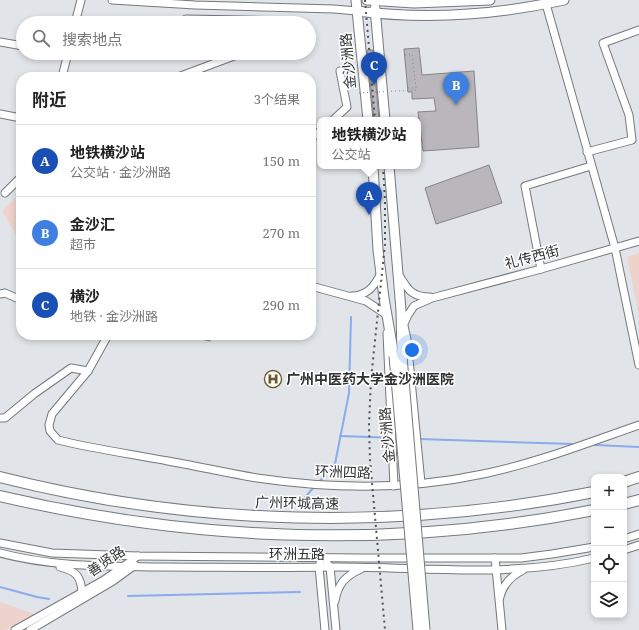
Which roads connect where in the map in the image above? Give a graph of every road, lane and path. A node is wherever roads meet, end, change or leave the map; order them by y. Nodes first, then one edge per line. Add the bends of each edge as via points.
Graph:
1 (81, 0) edge
2 (112, 0) edge
3 (356, 0) edge
4 (372, 0) edge
5 (490, 0) edge
6 (564, 0) edge
7 (546, 4) junction
8 (297, 8) junction
9 (357, 11) junction
10 (375, 14) junction
11 (78, 16) edge
12 (293, 16) edge
13 (639, 30) edge
14 (0, 42) edge
15 (16, 45) edge
16 (405, 55) dead end
17 (66, 60) edge
18 (223, 60) edge
19 (63, 72) edge
20 (191, 72) edge
21 (340, 72) dead end
22 (408, 88) dead end
23 (416, 88) junction
24 (359, 93) dead end
25 (0, 114) edge
26 (16, 117) edge
27 (336, 117) edge
28 (368, 117) edge
29 (385, 117) edge
30 (587, 152) junction
31 (591, 166) junction
32 (373, 169) edge
33 (389, 169) edge
34 (16, 182) edge
35 (4, 193) dead end
36 (639, 241) edge
37 (615, 248) junction
38 (541, 269) junction
39 (381, 273) junction
40 (398, 274) junction
41 (316, 287) edge
42 (0, 294) edge
43 (346, 296) junction
44 (16, 298) edge
45 (432, 298) junction
46 (400, 310) junction
47 (387, 315) junction
48 (404, 324) junction
49 (401, 333) junction
50 (105, 340) edge
51 (398, 356) junction
52 (639, 365) edge
53 (88, 371) junction
54 (0, 418) edge
55 (639, 425) edge
56 (0, 477) edge
57 (639, 477) edge
58 (627, 481) edge
59 (421, 483) junction
60 (639, 483) edge
61 (627, 485) edge
62 (394, 486) junction
63 (591, 492) edge
64 (0, 496) edge
65 (639, 500) edge
66 (627, 503) edge
67 (591, 511) edge
68 (639, 534) edge
69 (627, 538) edge
70 (0, 543) edge
71 (639, 545) edge
72 (591, 547) edge
73 (627, 549) edge
74 (0, 553) edge
75 (138, 556) junction
76 (322, 557) junction
77 (496, 558) junction
78 (591, 559) edge
79 (40, 562) junction
80 (121, 566) junction
81 (134, 566) junction
82 (318, 567) junction
83 (330, 567) junction
84 (363, 568) junction
85 (527, 568) junction
86 (496, 569) junction
87 (82, 593) junction
88 (499, 604) junction
89 (334, 612) junction
90 (324, 613) junction
91 (15, 630) edge
92 (30, 630) edge
93 (325, 630) edge
94 (336, 630) edge
95 (418, 630) edge
96 (425, 630) edge
97 (502, 630) edge

1 - 11 street
2 - 8 street
3 - 9 main road, 金沙洲路
4 - 5 main road via 414,3
4 - 10 main road
6 - 7 main road
7 - 10 main road via 450,16
7 - 30 street
8 - 9 street
8 - 12 street
9 - 10 main road
9 - 28 main road, 金沙洲路
10 - 29 main road
13 - 30 street via 603,42 629,115 632,140
14 - 15 street
16 - 23 path via 412,54
17 - 19 street
18 - 20 street
21 - 27 street via 347,107
22 - 23 path, bridge
23 - 24 path, bridge
25 - 26 street
30 - 31 street
31 - 37 street
31 - 38 street via 525,186
32 - 39 main road, 金沙洲路
33 - 40 main road, 金沙洲路
34 - 35 street
36 - 37 street, 礼传西街
37 - 38 street, 礼传西街
37 - 52 street
38 - 45 street, 礼传西街
39 - 43 street via 374,285 365,293
39 - 47 main road, 金沙洲路
40 - 45 street via 414,295
40 - 46 main road, 金沙洲路
41 - 43 street
42 - 44 street via 5,293
43 - 47 street via 366,302
45 - 48 street, 礼传西街 via 414,306
46 - 48 street
46 - 49 main road, 金沙洲路
47 - 51 main road, 金沙洲路
47 - 62 street
48 - 49 street, 礼传西街
48 - 59 street
49 - 51 main road, 金沙洲路
50 - 53 street
51 - 95 main road, 金沙洲路, bridge
51 - 96 main road, 金沙洲路, bridge
53 - 54 street via 71,368 5,418
53 - 62 street, 环洲四路 via 52,414 50,431 58,440 257,478 347,486
55 - 59 street, 环洲四路 via 550,456 468,476
56 - 63 highway, 广州环城高速 via 86,496 197,512 303,518 379,518 476,510 530,504
57 - 58 highway
59 - 62 street, 环洲四路
60 - 61 highway
64 - 67 highway via 143,523 236,533 303,535 445,531 519,523
65 - 66 highway
68 - 69 street
70 - 75 street, 环洲五路 via 52,552
71 - 73 street
72 - 77 street, 环洲五路 via 539,556
74 - 79 street, 环洲五路
75 - 76 street, 环洲五路
75 - 80 street, 善贤路
75 - 81 street, 善贤路
76 - 77 street, 环洲五路
76 - 82 street
76 - 83 street
77 - 86 street
78 - 85 street, 环洲五路
79 - 80 street, 环洲五路
79 - 87 street via 68,569 76,574 81,582
80 - 81 street, 环洲五路
80 - 87 street, 善贤路 via 115,573
81 - 82 street, 环洲五路
81 - 92 street, 善贤路 via 108,585
82 - 83 street, 环洲五路
82 - 90 street
83 - 84 street, 环洲五路
83 - 89 street
84 - 86 street, 环洲五路
84 - 89 street via 348,576 340,585
85 - 86 street, 环洲五路
85 - 88 street via 509,579
86 - 88 street
87 - 91 street, 善贤路
88 - 97 street
89 - 90 street
89 - 94 street
90 - 93 street

